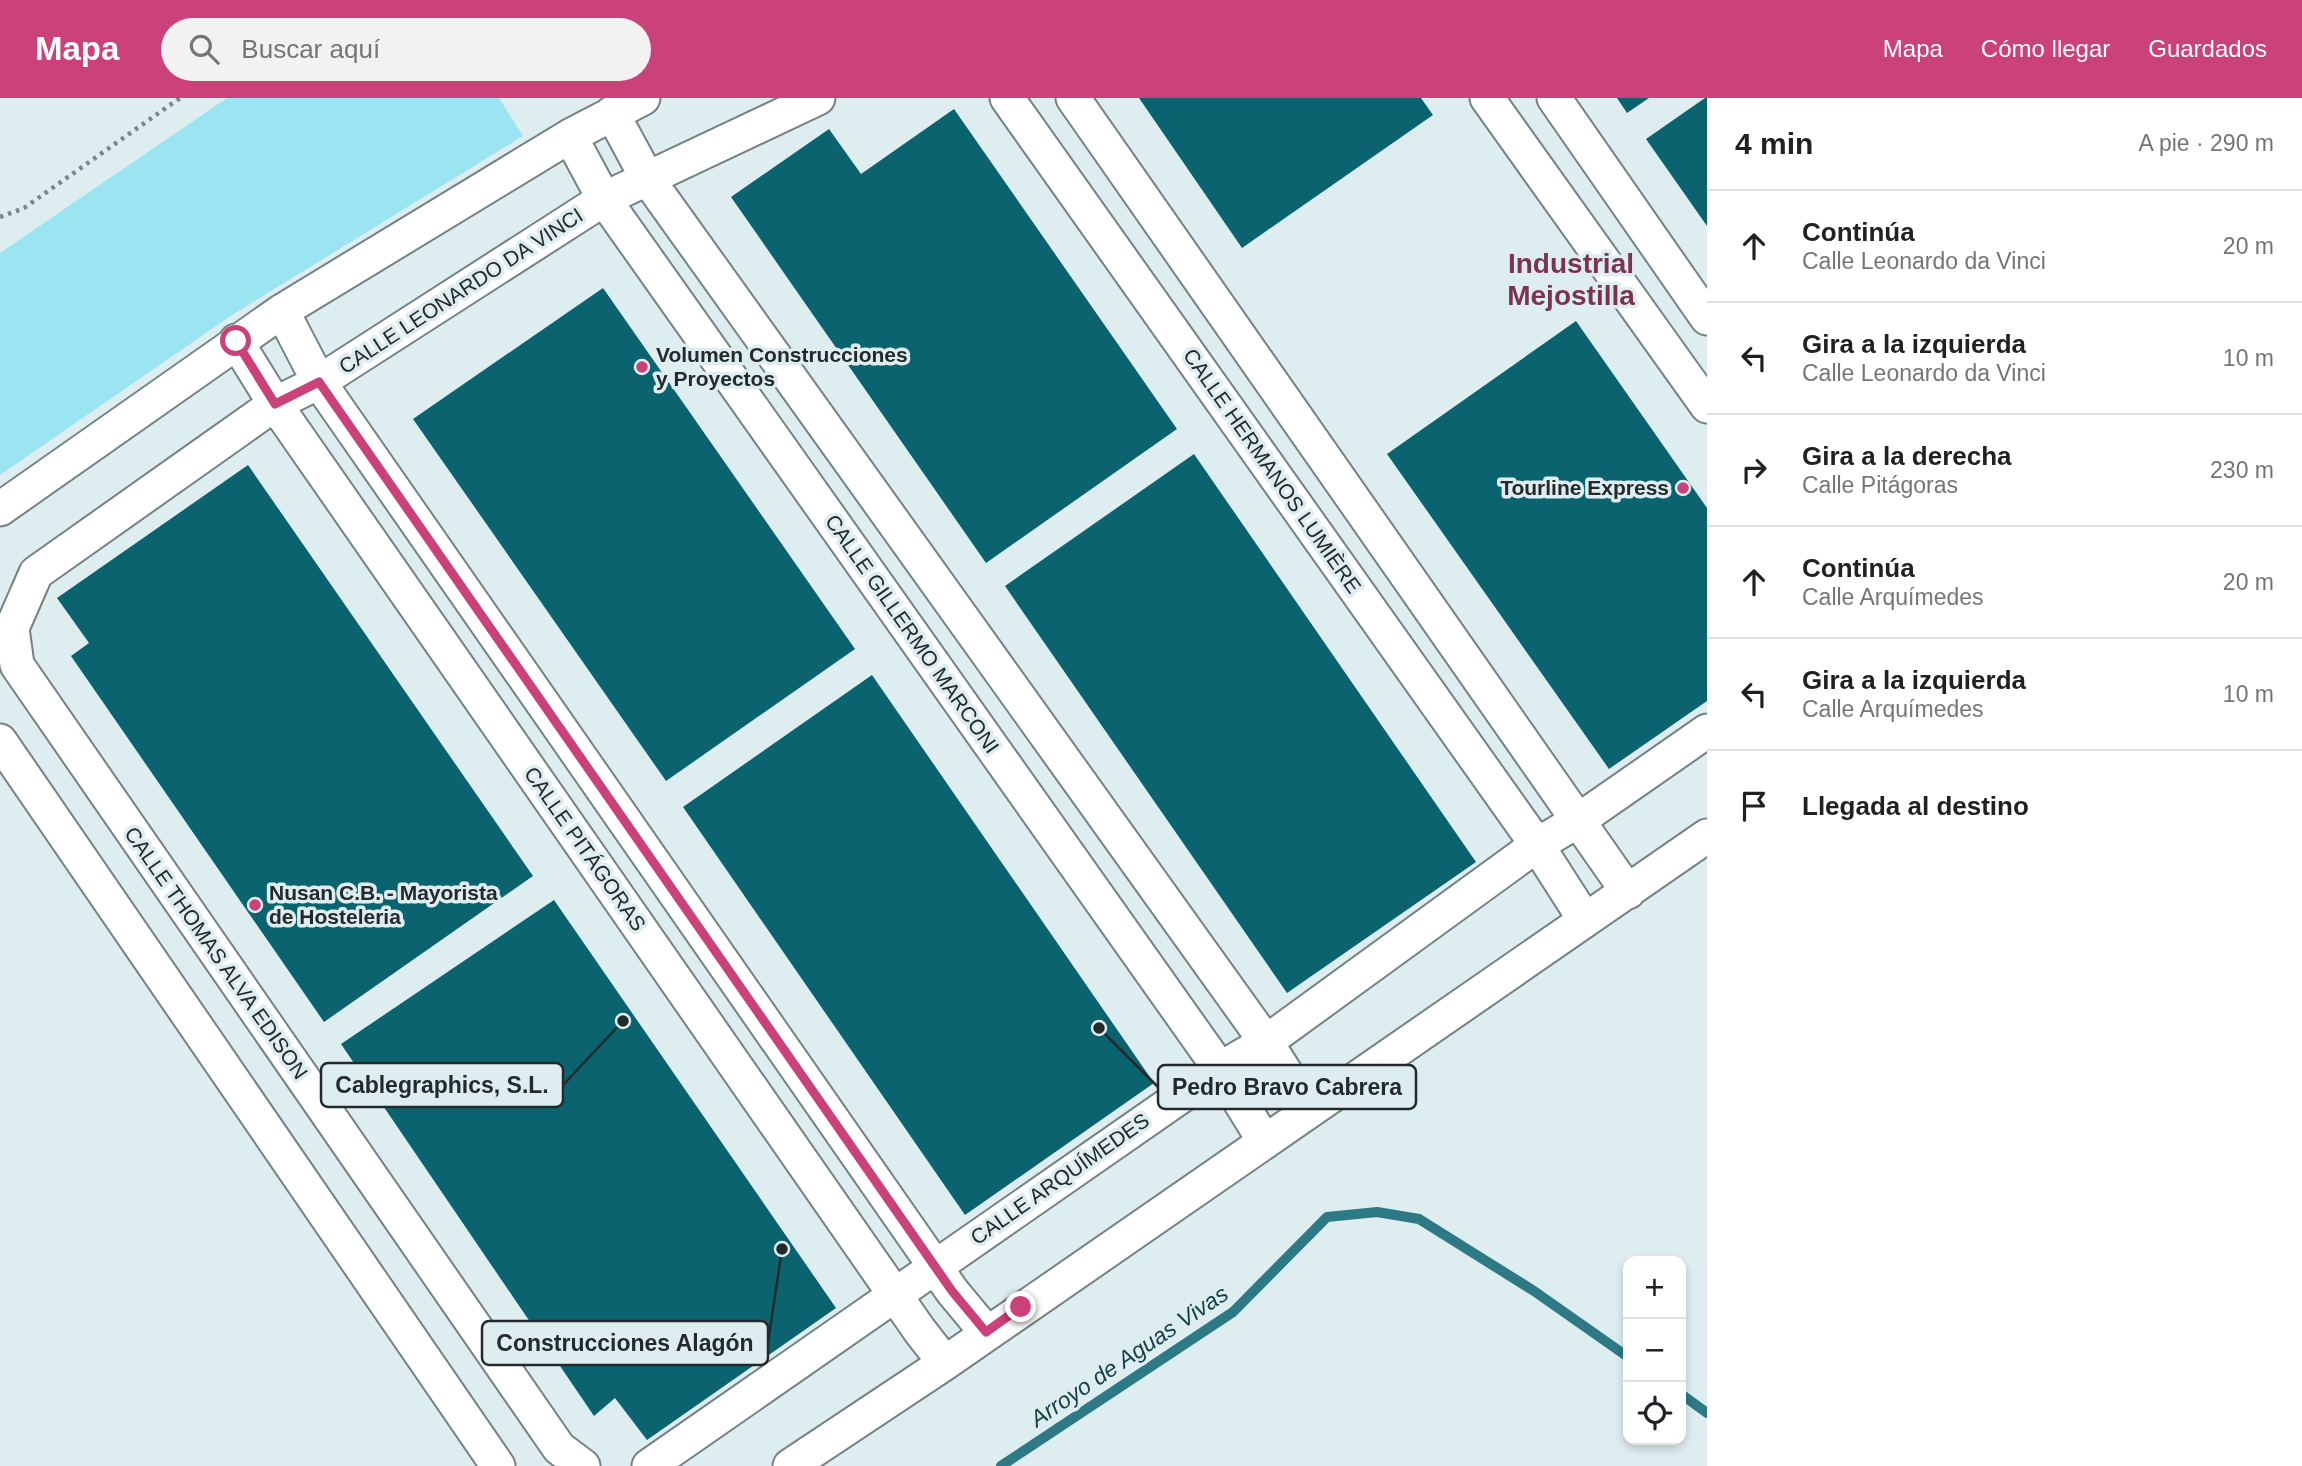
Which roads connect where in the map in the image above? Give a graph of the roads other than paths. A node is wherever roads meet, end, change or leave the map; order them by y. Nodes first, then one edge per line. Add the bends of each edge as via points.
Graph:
1 (643, 98) edge
2 (818, 98) edge
3 (1007, 98) edge
4 (1073, 98) edge
5 (1487, 98) edge
6 (1554, 98) edge
7 (612, 113) junction
8 (570, 136) junction
9 (647, 178) junction
10 (604, 200) junction
11 (282, 311) junction
12 (1707, 318) edge
13 (236, 341) junction
14 (319, 382) junction
15 (275, 404) junction
16 (1707, 406) edge
17 (0, 509) edge
18 (25, 596) joint
19 (1707, 731) edge
20 (0, 741) edge
21 (1579, 820) junction
22 (1707, 836) edge
23 (1537, 845) junction
24 (1628, 892) junction
25 (1585, 920) junction
26 (1266, 1042) junction
27 (1220, 1069) junction
28 (1309, 1110) junction
29 (1265, 1142) junction
30 (935, 1265) junction
31 (896, 1294) junction
32 (986, 1332) junction
33 (945, 1363) junction
34 (498, 1466) edge
35 (583, 1466) edge
36 (649, 1466) edge
37 (790, 1466) edge

1 - 7 street
2 - 9 street, CALLE LEONARDO DA VINCI
3 - 23 street, CALLE HERMANOS LUMIÈRE
4 - 21 street
5 - 16 street
6 - 12 street
7 - 8 street
7 - 9 street
8 - 10 street, CALLE LEONARDO DA VINCI
8 - 11 street
9 - 10 street, CALLE LEONARDO DA VINCI
9 - 26 street
10 - 14 street, CALLE LEONARDO DA VINCI
10 - 27 street, CALLE GILLERMO MARCONI
11 - 13 street
11 - 14 street, CALLE LEONARDO DA VINCI
13 - 15 street
13 - 17 street
14 - 15 street, CALLE LEONARDO DA VINCI
14 - 30 street
15 - 18 street, CALLE LEONARDO DA VINCI via 36,573
15 - 31 street, CALLE PITÁGORAS
18 - 35 street, CALLE THOMAS ALVA EDISON via 12,628 17,665 559,1448
19 - 21 street, CALLE ARQUÍMEDES
20 - 34 street
21 - 23 street, CALLE ARQUÍMEDES
21 - 24 street
22 - 24 street
23 - 25 street
23 - 26 street, CALLE ARQUÍMEDES
24 - 25 street
25 - 28 street
26 - 27 street, CALLE ARQUÍMEDES
26 - 28 street
27 - 29 street
27 - 30 street, CALLE ARQUÍMEDES
28 - 29 street
29 - 32 street
30 - 31 street, CALLE ARQUÍMEDES
30 - 32 street
31 - 33 street
31 - 36 street, CALLE ARQUÍMEDES
32 - 33 street
33 - 37 street

